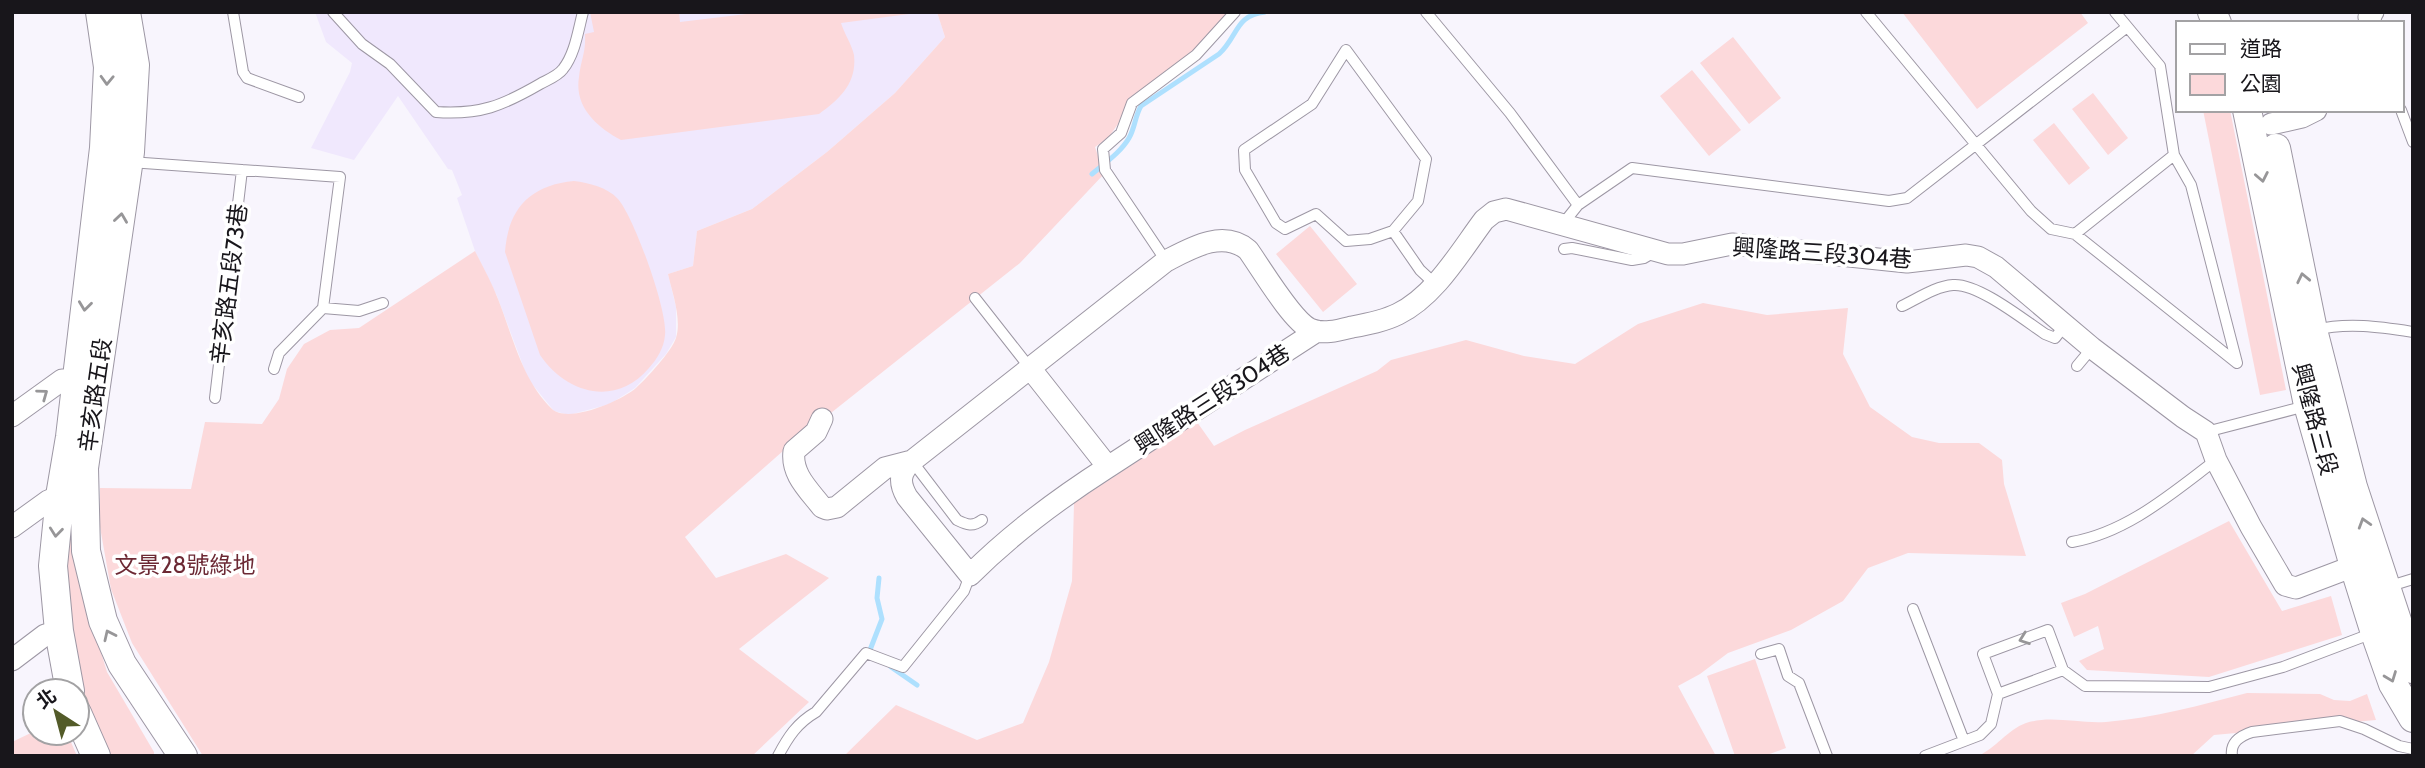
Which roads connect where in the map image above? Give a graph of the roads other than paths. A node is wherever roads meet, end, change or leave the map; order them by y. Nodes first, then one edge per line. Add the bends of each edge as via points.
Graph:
1 (100, 12) edge
2 (126, 12) edge
3 (233, 12) edge
4 (333, 12) edge
5 (583, 12) edge
6 (1235, 12) edge
7 (1426, 12) edge
8 (1866, 12) edge
9 (2115, 12) edge
10 (2127, 27) junction
11 (299, 97) dead end
12 (2312, 112) edge
13 (2403, 112) edge
14 (2261, 115) edge
15 (2413, 142) edge
16 (1978, 145) junction
17 (2174, 155) junction
18 (116, 163) junction
19 (242, 170) junction
20 (1578, 205) junction
21 (1562, 225) junction
22 (1393, 231) junction
23 (2075, 233) junction
24 (1564, 249) dead end
25 (1656, 251) junction
26 (1167, 261) junction
27 (1435, 285) junction
28 (975, 298) dead end
29 (383, 303) dead end
30 (1902, 306) dead end
31 (323, 308) junction
32 (2065, 325) junction
33 (1317, 331) junction
34 (2413, 332) edge
35 (2304, 333) junction
36 (2092, 348) junction
37 (2077, 366) dead end
38 (1030, 368) junction
39 (274, 369) dead end
40 (76, 380) junction
41 (215, 398) dead end
42 (2308, 405) junction
43 (12, 416) edge
44 (822, 419) dead end
45 (2206, 432) junction
46 (2216, 460) junction
47 (912, 461) junction
48 (1108, 467) junction
49 (60, 496) junction
50 (982, 520) dead end
51 (12, 527) edge
52 (2072, 542) dead end
53 (2354, 566) junction
54 (981, 571) junction
55 (2413, 579) edge
56 (2384, 588) junction
57 (1913, 609) dead end
58 (59, 631) junction
59 (2375, 632) junction
60 (1761, 654) dead end
61 (12, 660) edge
62 (2413, 669) edge
63 (2063, 670) junction
64 (67, 677) edge
65 (131, 677) junction
66 (1998, 694) junction
67 (2413, 718) edge
68 (1964, 741) junction
69 (2413, 749) edge
70 (162, 756) edge
71 (183, 756) edge
72 (778, 756) edge
73 (1827, 756) edge
74 (1925, 756) edge
75 (2232, 756) edge

1 -> 18 main road, 辛亥路五段
2 - 18 main road, 辛亥路五段 via 135,65
3 - 11 lane via 247,78
4 - 5 lane via 436,112 464,114 499,105 562,71
6 - 26 lane via 1196,55 1132,103 1121,133 1103,149 1105,170
7 - 20 lane via 1510,113
8 - 16 lane
9 - 10 lane
10 - 16 lane
10 - 17 lane via 2160,66
12 - 14 street via 2302,117
13 - 15 lane
14 - 35 main road, 興隆路三段
16 - 20 lane via 1907,198 1889,201 1632,167
16 - 23 lane via 2050,229
17 - 23 lane
17 - 23 lane via 2191,185 2237,363
18 - 19 lane, 辛亥路五段73巷
18 -> 40 main road, 辛亥路五段
65 -> 18 main road, 辛亥路五段 via 103,621 86,551 84,468
19 - 31 lane, 辛亥路五段73巷 via 340,177
19 - 41 lane, 辛亥路五段73巷
20 - 21 lane
21 - 25 street, 興隆路三段304巷
21 - 27 street, 興隆路三段304巷 via 1506,209 1494,212
22 - 22 lane via 1418,201 1426,159 1346,50 1312,104 1244,150 1245,170 1276,223 1285,229 1316,214 1346,242
22 - 27 lane
24 - 25 lane via 1632,260
25 - 32 street, 興隆路三段304巷 via 1683,254 1732,244 1907,262 1978,257
26 - 33 street, 興隆路三段304巷 via 1204,244 1221,240 1240,243 1295,316
26 - 38 street, 興隆路三段304巷
27 - 33 street, 興隆路三段304巷 via 1413,305 1385,320
28 - 38 lane
29 - 31 lane via 359,311
30 - 32 lane via 1954,285 1979,292 2055,338
31 - 39 lane via 279,353
32 - 36 street, 興隆路三段304巷
33 - 48 street, 興隆路三段304巷
34 - 35 lane via 2365,325
35 - 42 main road, 興隆路三段
56 -> 35 main road, 興隆路三段
36 - 37 lane
36 - 45 street, 興隆路三段304巷
38 - 47 street, 興隆路三段304巷
38 - 48 street
43 -> 40 street via 62,380
40 - 49 main road, 辛亥路五段
42 - 45 lane
42 - 53 main road, 興隆路三段
44 - 47 street, 興隆路三段304巷 via 816,432 794,451 792,463 822,507 837,507 885,468
45 - 46 street
46 - 52 lane via 2132,520
46 - 53 street via 2285,585 2295,588
47 - 50 lane via 957,520 968,525
47 - 54 street via 902,474 902,488
48 - 54 street, 興隆路三段304巷 via 1056,500
49 - 51 street
49 -> 58 main road, 辛亥路五段 via 53,566
53 - 56 street
53 - 59 main road, 興隆路三段
54 - 72 lane, 興隆路三段304巷 via 903,667 866,653 816,712 792,731
55 - 56 lane
56 - 62 main road, 興隆路三段
57 - 68 lane
58 - 61 street via 45,635
58 - 64 main road, 辛亥路五段
59 - 63 lane via 2283,667 2209,687 2085,686
59 -> 67 main road, 興隆路三段 via 2393,684
60 - 73 lane via 1779,649 1788,676 1799,683
63 - 66 lane
63 -> 66 lane via 2048,630 1983,654
65 - 70 main road via 134,709
65 - 71 main road, 辛亥路五段
66 - 68 lane via 1991,724
68 - 74 lane
69 - 75 lane via 2340,721 2252,732 2234,743

